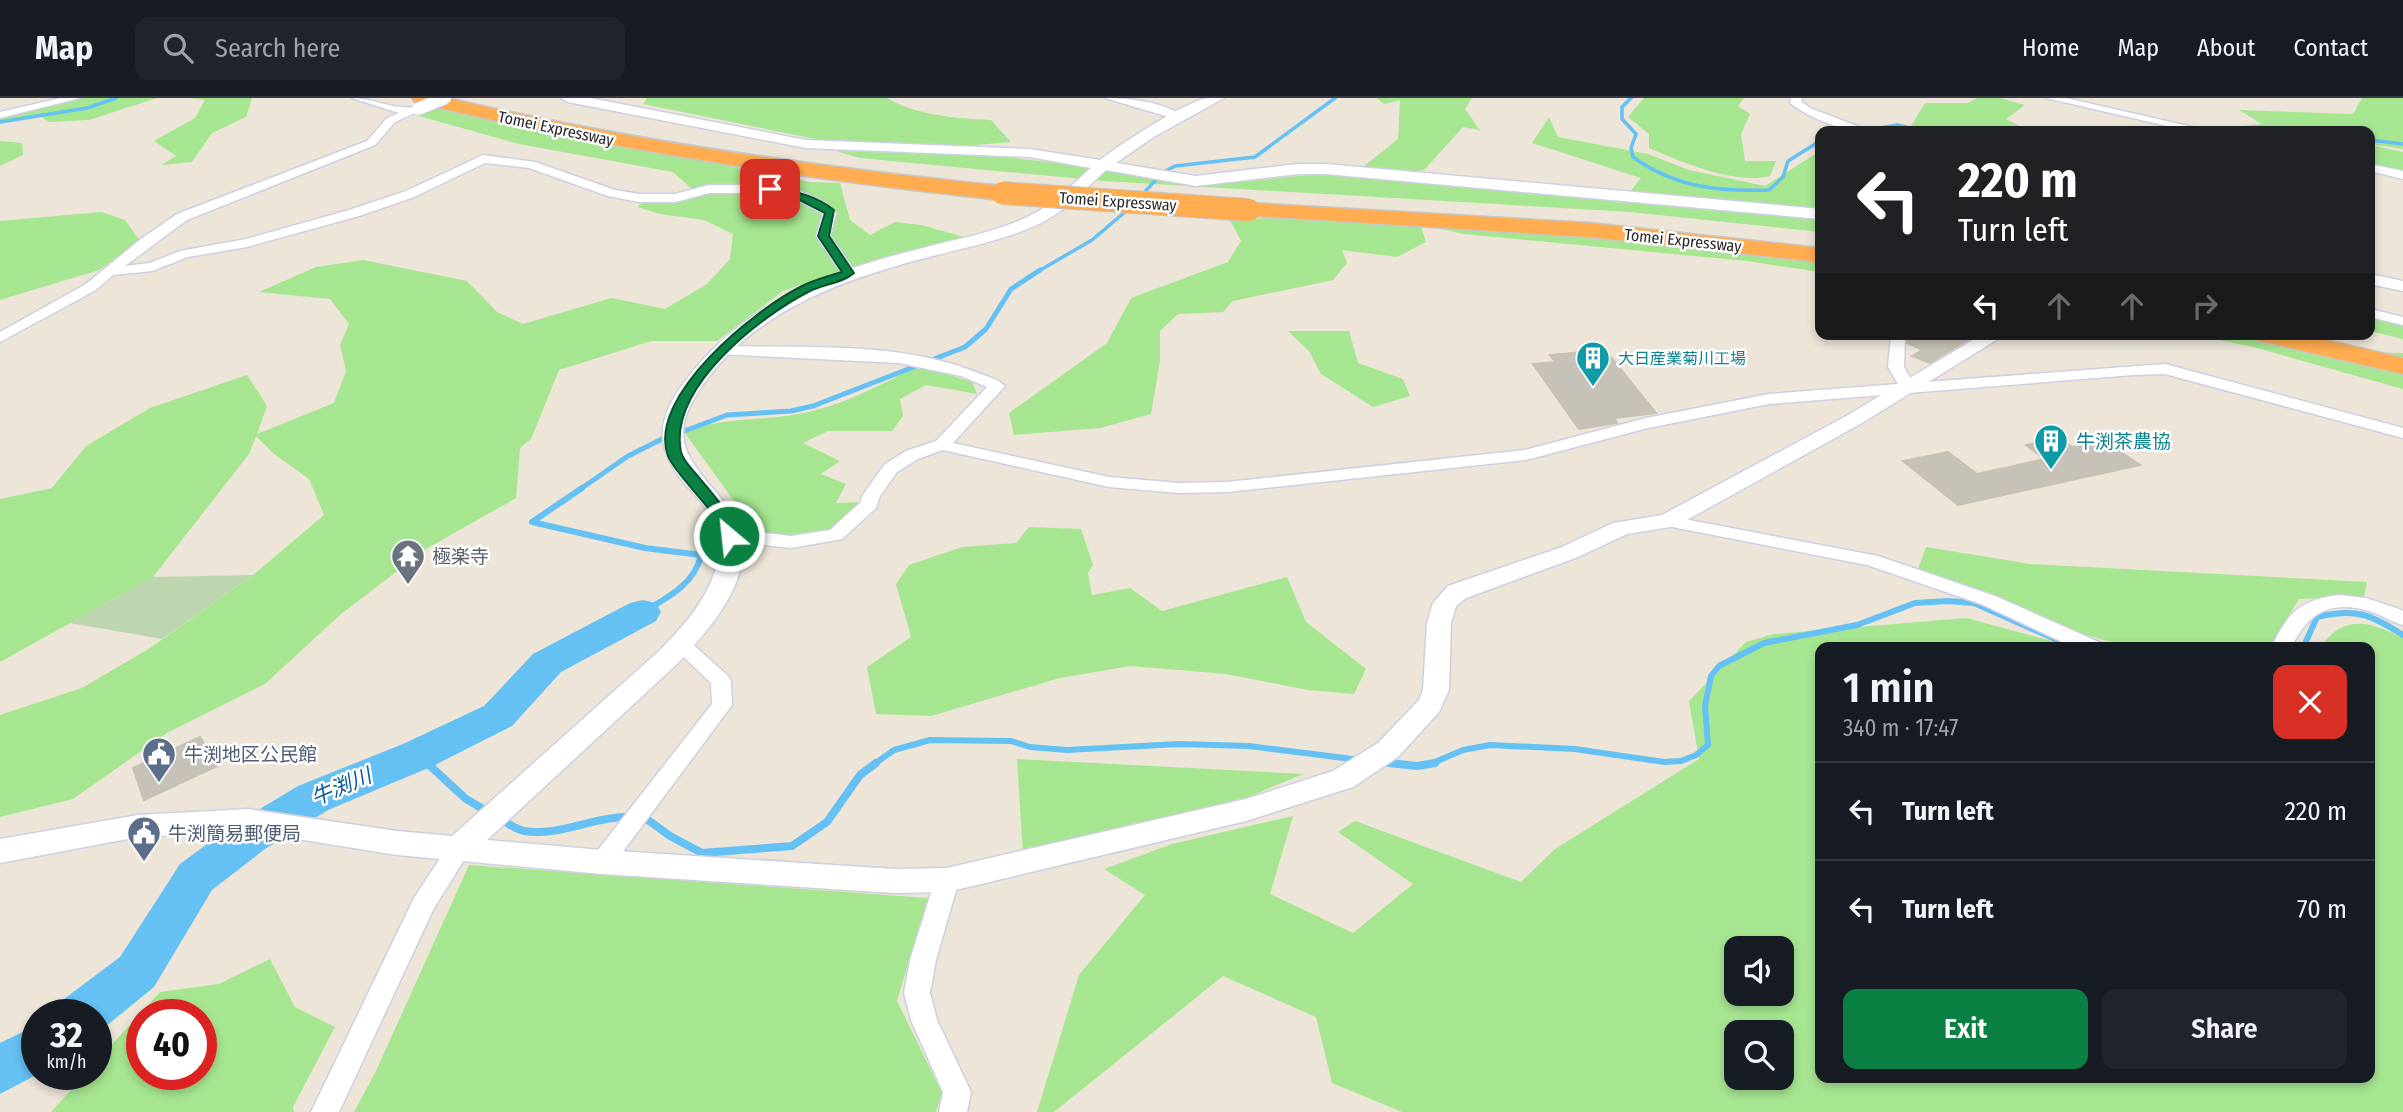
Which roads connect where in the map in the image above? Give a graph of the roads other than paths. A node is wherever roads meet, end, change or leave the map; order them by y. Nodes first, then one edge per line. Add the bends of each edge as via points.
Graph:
1 (75, 98) edge
2 (357, 98) edge
3 (445, 98) edge
4 (476, 98) edge
5 (568, 98) edge
6 (1110, 98) edge
7 (1217, 98) edge
8 (1797, 98) edge
9 (2051, 98) edge
10 (2114, 98) edge
11 (416, 106) edge
12 (2112, 111) junction
13 (0, 115) edge
14 (1179, 117) junction
15 (1850, 126) edge
16 (2181, 126) edge
17 (1101, 166) junction
18 (2375, 169) edge
19 (2403, 176) edge
20 (1006, 187) junction
21 (1249, 204) junction
22 (1815, 214) edge
23 (1815, 239) edge
24 (1815, 254) edge
25 (108, 272) junction
26 (849, 273) junction
27 (2375, 280) edge
28 (2403, 286) edge
29 (2375, 314) edge
30 (2403, 321) edge
31 (0, 338) edge
32 (1898, 340) edge
33 (1987, 340) edge
34 (2291, 340) edge
35 (2369, 340) edge
36 (2403, 348) edge
37 (723, 351) junction
38 (2403, 366) edge
39 (1907, 387) junction
40 (2403, 433) edge
41 (942, 444) junction
42 (1668, 521) junction
43 (729, 536) junction
44 (2403, 619) edge
45 (2081, 642) edge
46 (2284, 642) edge
47 (681, 645) junction
48 (460, 847) junction
49 (0, 851) edge
50 (603, 862) junction
51 (947, 880) junction
52 (325, 1112) edge
53 (954, 1112) edge

1 - 13 street
2 - 11 street
3 - 11 street, bridge
4 - 20 highway, Tomei Expressway via 727,148
5 - 17 street via 806,144 1030,153
6 - 14 street
7 - 14 street
8 - 15 street via 1794,101 1806,110
9 - 12 street
10 - 12 street
11 - 20 highway, Tomei Expressway via 693,154 872,179
11 - 25 street via 391,120 370,143 182,217
12 - 16 street
14 - 17 street
17 - 22 street via 1196,181 1298,169 1353,171
17 - 26 street via 1056,209 1020,226
18 - 19 street
20 - 21 highway, Tomei Expressway, bridge
21 - 23 highway, Tomei Expressway via 1591,217
21 - 24 highway, Tomei Expressway via 1589,230
25 - 26 street via 152,267 185,254 247,243 354,213 410,194 482,159 531,165 639,198 675,198 709,188 770,189 797,195 830,213 823,236
25 - 31 street via 91,287
26 - 37 street via 807,288 771,310
27 - 28 street
29 - 30 street
32 - 39 street via 1896,367
33 - 39 street
34 - 38 highway
35 - 36 highway
37 - 41 street via 891,358 941,366 998,386
37 - 43 street via 690,388 673,425 675,455 725,520
39 - 40 street via 2165,369
39 - 41 street via 1769,399 1646,423 1526,455 1227,487 1109,482
39 - 42 street
41 - 43 street via 891,468 870,504 836,534 791,542
42 - 45 street via 1871,560 1988,600
42 - 51 street via 1622,528 1570,552 1457,592 1445,603 1439,623 1436,690 1430,705 1388,750 1343,779 1246,810
43 - 47 street via 731,554 715,598
44 - 46 street via 2385,608 2358,602 2315,607 2292,625
47 - 48 street
47 - 50 street via 721,681 722,705
48 - 49 street via 223,820 138,826
48 - 50 street
48 - 52 street via 423,905
50 - 51 street via 895,881
51 - 53 street via 917,993 924,1020 957,1092

